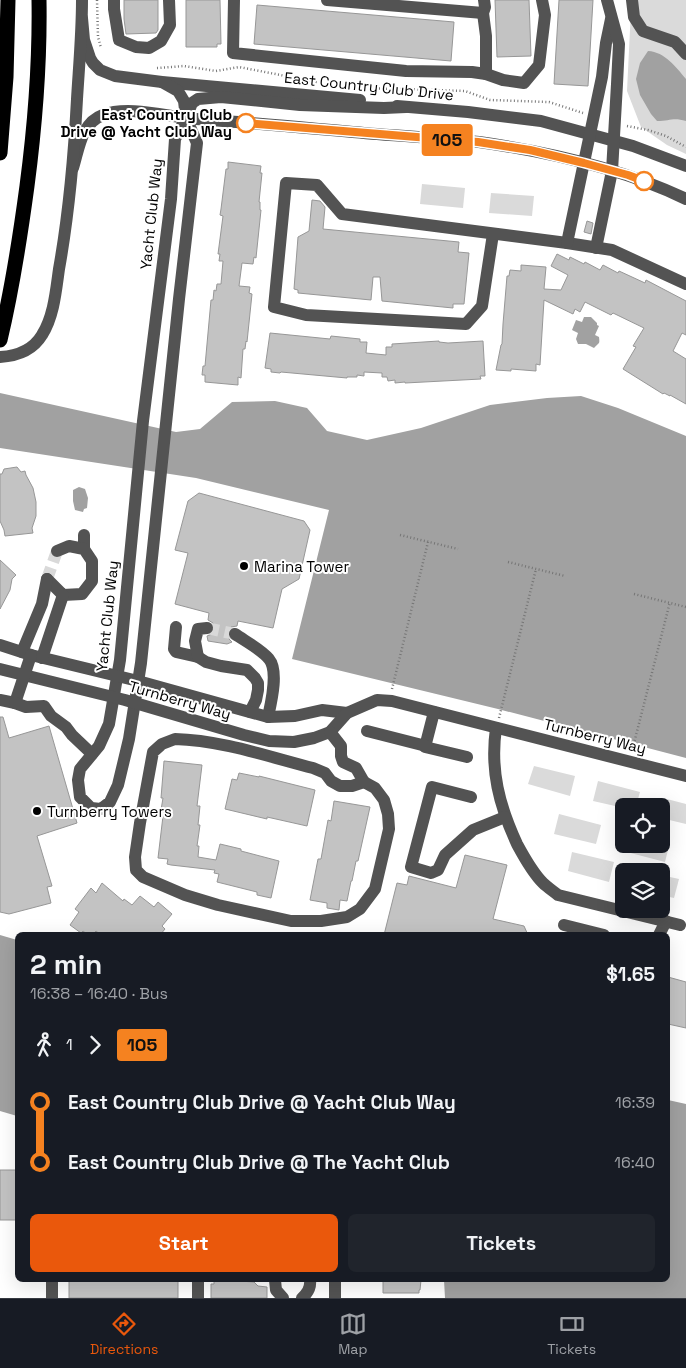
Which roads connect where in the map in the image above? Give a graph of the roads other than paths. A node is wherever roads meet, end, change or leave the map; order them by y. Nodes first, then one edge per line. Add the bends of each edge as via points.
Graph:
1 (1, 0) edge
2 (8, 0) edge
3 (39, 0) edge
4 (48, 0) edge
5 (82, 0) edge
6 (114, 0) edge
7 (169, 0) edge
8 (234, 0) edge
9 (327, 0) edge
10 (542, 0) edge
11 (607, 0) edge
12 (632, 0) edge
13 (464, 6) edge
14 (483, 6) edge
15 (612, 14) junction
16 (82, 18) junction
17 (8, 46) junction
18 (686, 54) edge
19 (604, 65) junction
20 (618, 66) junction
21 (38, 72) junction
22 (486, 74) junction
23 (162, 82) junction
24 (406, 107) junction
25 (186, 118) junction
26 (590, 134) junction
27 (614, 140) junction
28 (0, 153) edge
29 (584, 163) junction
30 (686, 166) edge
31 (73, 168) junction
32 (612, 171) junction
33 (686, 199) edge
34 (493, 234) junction
35 (567, 243) junction
36 (596, 248) junction
37 (686, 284) edge
38 (0, 340) edge
39 (0, 357) edge
40 (84, 535) dead end
41 (84, 549) junction
42 (57, 551) dead end
43 (63, 595) junction
44 (176, 627) dead end
45 (207, 628) dead end
46 (235, 634) tunnel mouth
47 (0, 646) edge
48 (261, 652) junction
49 (32, 655) junction
50 (198, 657) junction
51 (0, 669) edge
52 (247, 670) junction
53 (24, 676) junction
54 (118, 676) junction
55 (138, 681) junction
56 (113, 697) junction
57 (0, 700) edge
58 (15, 703) junction
59 (135, 703) junction
60 (250, 712) junction
61 (434, 712) junction
62 (346, 713) junction
63 (270, 717) junction
64 (498, 722) junction
65 (367, 731) dead end
66 (330, 732) junction
67 (269, 741) junction
68 (426, 746) junction
69 (92, 754) junction
70 (467, 757) dead end
71 (686, 776) edge
72 (364, 782) junction
73 (471, 797) dead end
74 (505, 817) junction
75 (666, 921) junction
76 (564, 925) dead end
77 (680, 925) dead end
78 (592, 932) edge
79 (660, 932) edge
80 (52, 1282) edge
81 (198, 1282) edge
82 (275, 1282) edge
83 (310, 1282) edge
84 (335, 1282) edge
85 (52, 1298) edge
86 (198, 1298) edge
87 (283, 1298) edge
88 (302, 1298) edge
89 (335, 1298) edge

1 - 17 highway
2 - 17 highway
3 - 21 highway
4 - 21 highway
5 - 16 street
6 - 7 street via 119,40 149,48 160,41 170,25
8 - 22 street via 233,53 406,71
9 - 13 street
10 - 22 street via 545,14 539,65 524,82
11 - 15 street
12 - 18 street via 634,18 643,31 675,42
13 - 14 street
14 - 22 street
15 - 19 street
15 - 20 street via 619,44
16 - 23 street, East Country Club Drive via 84,40 96,66 114,76
16 - 31 street
17 - 28 highway
19 - 20 street
19 - 26 street
20 - 27 street
21 - 38 highway via 31,156 14,274
23 - 24 street, East Country Club Drive
23 - 25 street via 178,91 184,101
24 - 25 street via 300,106 220,97 198,99 192,103
24 - 26 street, East Country Club Drive via 541,121
25 - 29 street via 478,142
25 - 31 street via 130,111 104,114 93,120 84,131
25 - 54 street, Yacht Club Way via 175,139
25 - 55 street, Yacht Club Way via 197,143
26 - 27 street, East Country Club Drive
26 - 29 street
27 - 30 street, East Country Club Drive
27 - 32 street
29 - 32 street
29 - 35 street
31 - 39 street via 60,264 47,324 41,337 26,350
32 - 33 street
32 - 36 street
34 - 34 street via 342,214 317,185 286,183 274,307 306,315 466,324 482,306
34 - 35 street
35 - 36 street
36 - 37 street via 612,250
40 - 41 street
41 - 42 street via 68,546
41 - 43 street via 92,560 92,581 82,594
43 - 49 street
43 - 49 street via 47,579
44 - 50 street via 174,650
45 - 50 street via 198,629 195,641
46 - 48 street
47 - 49 street, Turnberry Way
48 - 52 street
48 - 63 street via 272,664 274,679
49 - 53 street
49 - 54 street, Turnberry Way
50 - 52 street via 213,664
51 - 53 street, Turnberry Way
52 - 60 street via 258,683 256,700
53 - 56 street, Turnberry Way
53 - 58 street
54 - 55 street, Turnberry Way
54 - 56 street, Yacht Club Way
55 - 59 street, Yacht Club Way
55 - 60 street, Turnberry Way
56 - 59 street, Turnberry Way
56 - 69 street, Yacht Club Way via 108,724
57 - 58 street
58 - 69 street via 26,707 44,706
59 - 67 street, Turnberry Way
59 - 69 street, Yacht Club Way via 118,784 110,802 101,809 90,808 80,797 80,769
60 - 63 street, Turnberry Way
61 - 62 street, Turnberry Way via 377,700
61 - 64 street, Turnberry Way
61 - 68 street
62 - 63 street, Turnberry Way via 322,710
62 - 66 street, Turnberry Way
63 - 67 street
64 - 71 street, Turnberry Way
64 - 74 street via 493,745
65 - 68 street
66 - 67 street, Turnberry Way via 294,742
66 - 72 street via 340,746 343,762 356,768
68 - 70 street
72 - 72 street via 375,788 384,800 389,829 375,888 360,909 347,917 321,922 291,921 218,905 185,895 143,877 136,870 135,856 153,752 162,744 175,739 234,748 313,768 340,786
73 - 74 street via 432,787 411,867 431,874 438,870 445,855 473,830
74 - 75 street via 524,858 542,882 558,895
75 - 77 street
75 - 79 street
76 - 78 street
80 - 85 street
81 - 86 street
82 - 87 street via 276,1290
83 - 88 street
84 - 89 street

